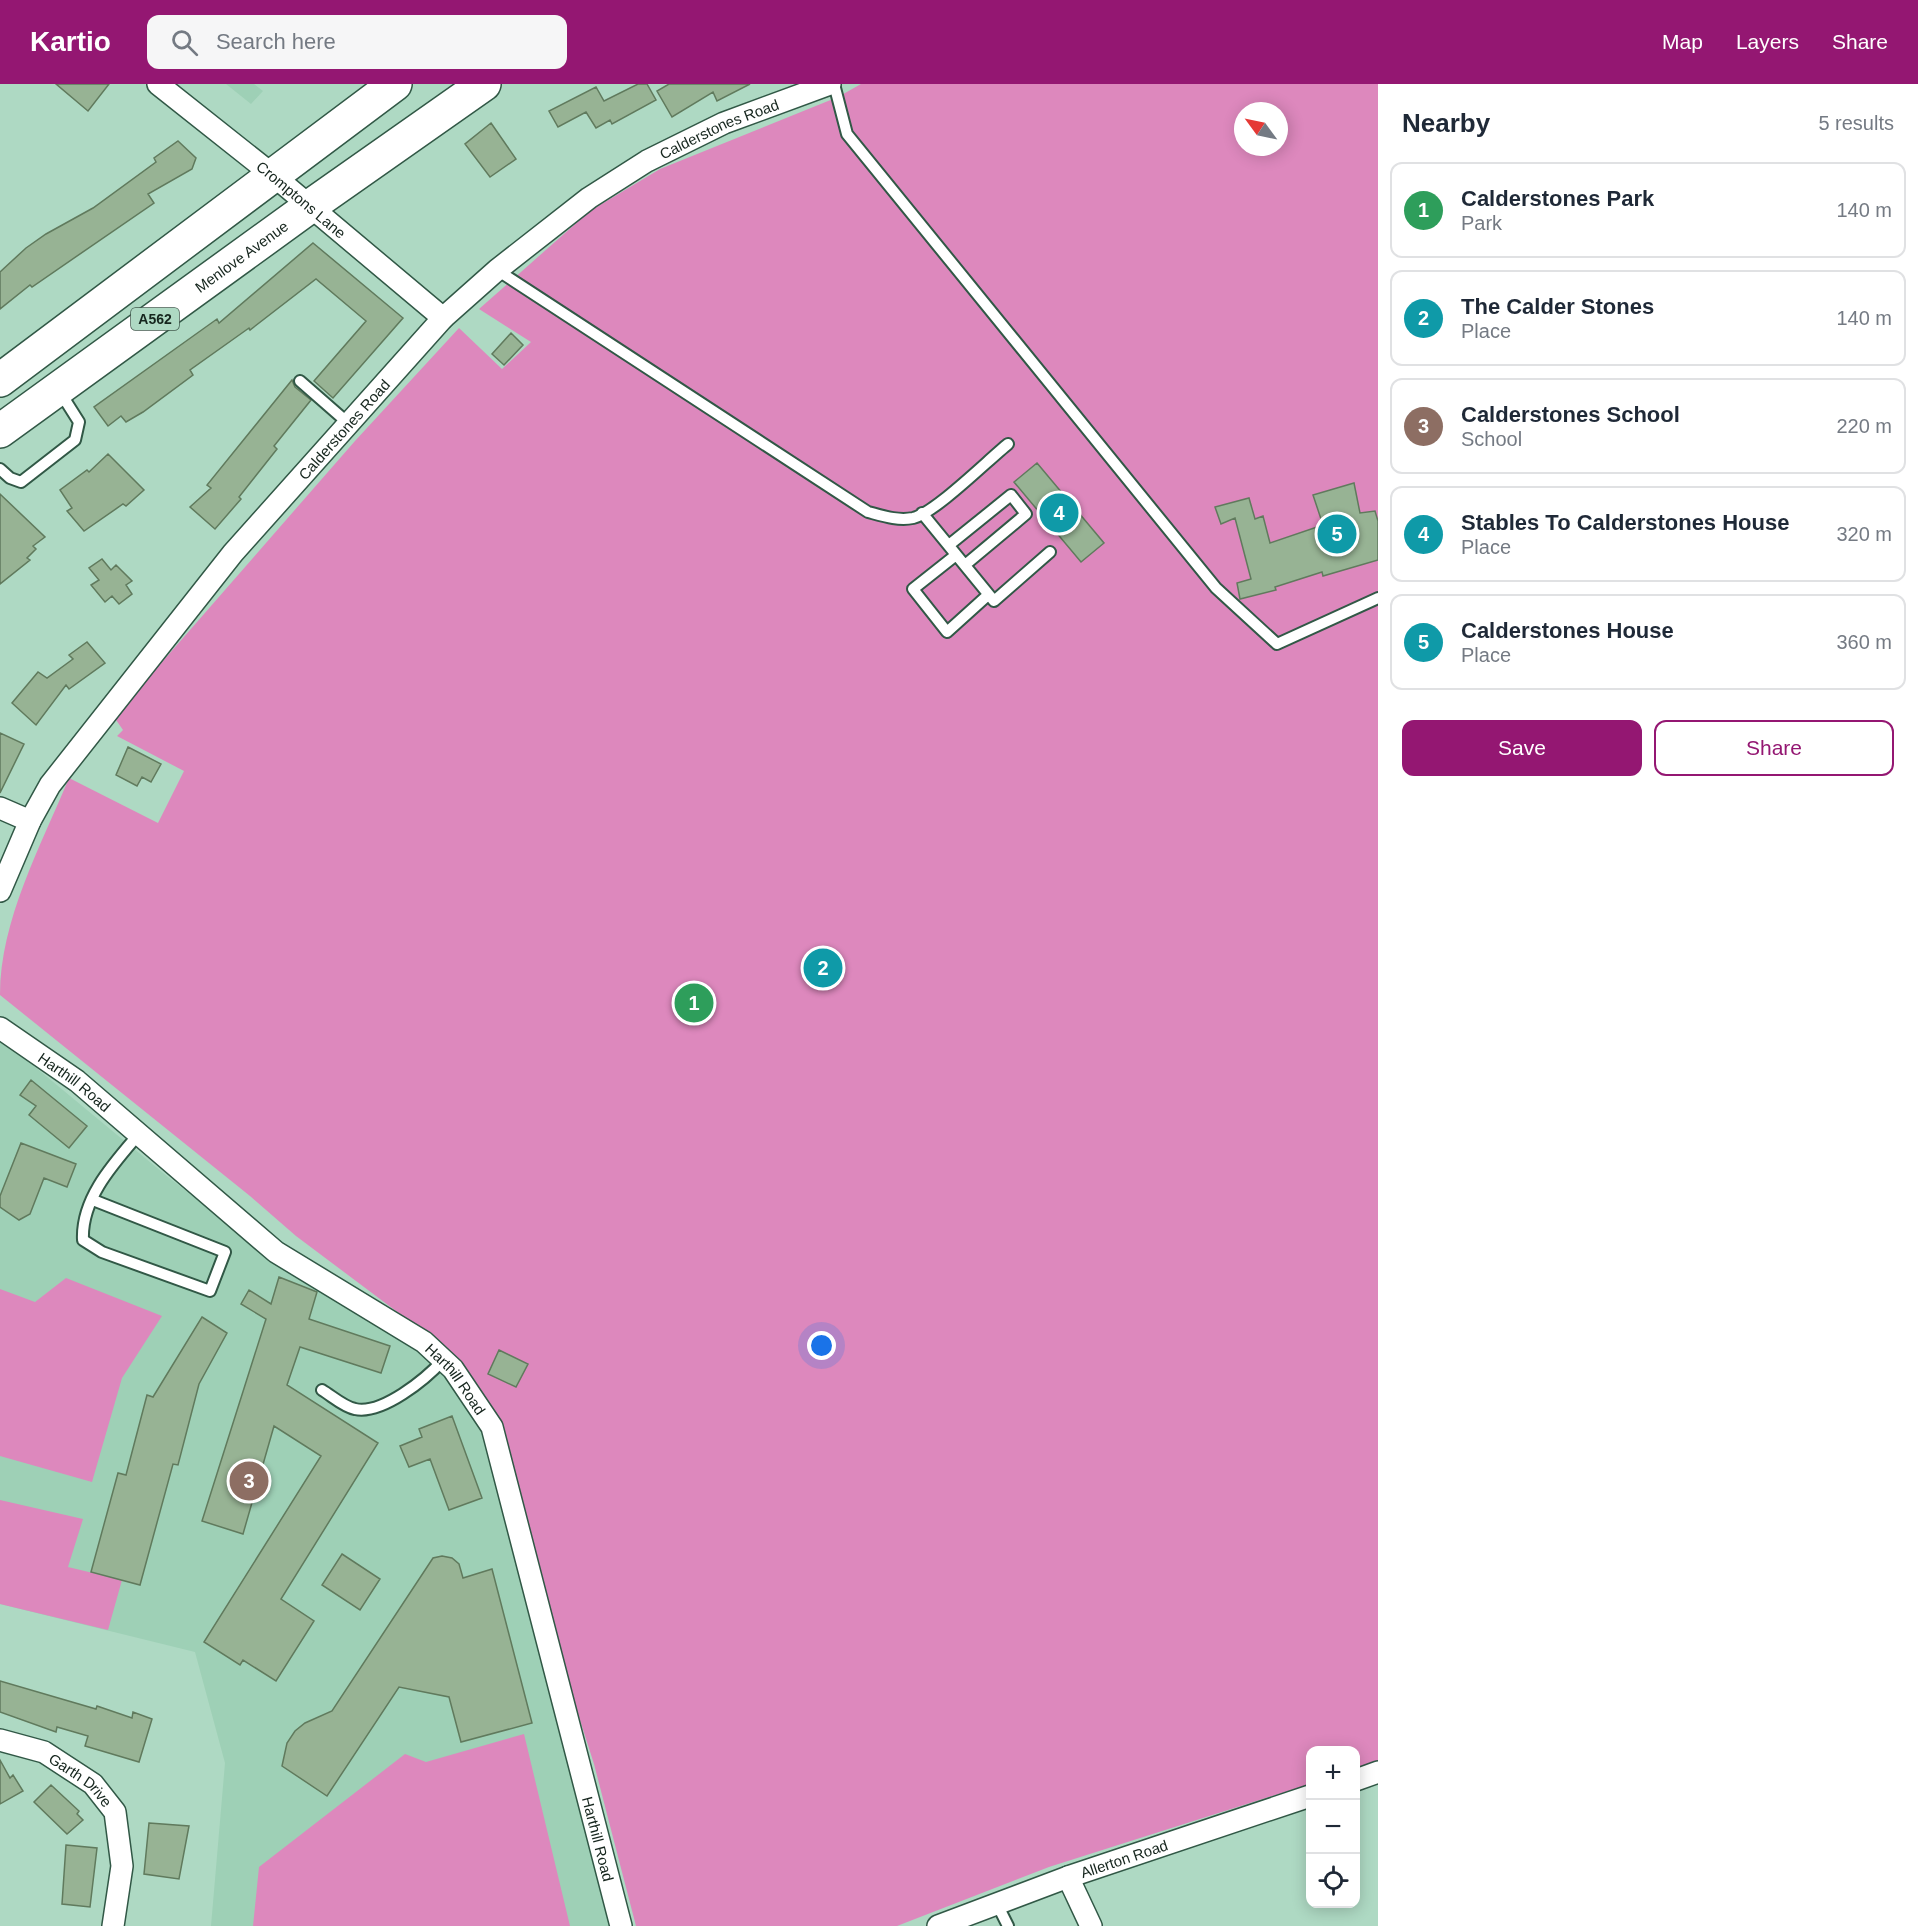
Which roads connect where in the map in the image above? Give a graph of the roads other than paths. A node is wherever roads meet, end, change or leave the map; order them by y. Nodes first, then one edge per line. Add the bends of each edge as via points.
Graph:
1 (158, 84) edge
2 (395, 84) edge
3 (484, 84) edge
4 (832, 84) edge
5 (808, 89) edge
6 (274, 176) junction
7 (309, 207) junction
8 (497, 270) junction
9 (443, 318) junction
10 (0, 380) edge
11 (300, 381) dead end
12 (58, 390) junction
13 (348, 423) junction
14 (0, 430) edge
15 (1008, 444) dead end
16 (0, 469) edge
17 (922, 513) junction
18 (949, 545) junction
19 (1050, 552) dead end
20 (956, 555) junction
21 (965, 565) junction
22 (988, 595) junction
23 (1378, 598) edge
24 (0, 808) edge
25 (30, 821) junction
26 (0, 891) edge
27 (0, 1028) edge
28 (138, 1135) junction
29 (93, 1200) junction
30 (443, 1360) junction
31 (322, 1390) dead end
32 (0, 1740) edge
33 (1378, 1772) edge
34 (1360, 1779) edge
35 (1306, 1798) edge
36 (1068, 1878) junction
37 (997, 1904) junction
38 (113, 1926) edge
39 (621, 1926) edge
40 (938, 1926) edge
41 (1008, 1926) edge
42 (1091, 1926) edge

1 - 6 street, Cromptons Lane
2 - 6 highway, A562
3 - 7 highway, Menlove Avenue / A562
4 - 5 street, Calderstones Road
4 - 23 lane via 847,134 1216,588 1277,644
5 - 8 street, Calderstones Road via 724,123 647,161 589,198
6 - 7 street, Cromptons Lane
6 - 10 highway, A562
7 - 9 street, Cromptons Lane
7 - 12 highway, Menlove Avenue / A562
8 - 9 street, Calderstones Road
8 - 17 lane via 868,512 889,518 915,518
9 - 13 street, Calderstones Road
11 - 13 lane
12 - 14 highway, Menlove Avenue / A562
12 - 16 lane via 79,422 75,440 21,482
13 - 25 street, Calderstones Road via 225,563 50,785
15 - 17 lane
17 - 18 lane
18 - 20 lane
18 - 21 lane via 1011,495 1026,514
19 - 22 lane via 994,601
20 - 21 lane
20 - 22 lane via 913,589 947,632
21 - 22 lane
24 - 25 street
25 - 26 street, Calderstones Road
27 - 28 street, Harthill Road via 77,1081
28 - 29 lane via 103,1177
28 - 30 street, Harthill Road via 276,1252 423,1342
29 - 29 lane via 82,1225 83,1240 102,1252 210,1291 225,1252
30 - 31 lane via 408,1390 368,1411 352,1409
30 - 39 street, Harthill Road via 492,1427
32 - 38 street, Garth Drive via 44,1752 93,1784 115,1812 122,1866
33 - 34 street
35 - 36 street, Allerton Road
36 - 37 street, Allerton Road
36 - 42 street
37 - 40 street, Allerton Road
37 - 41 lane

